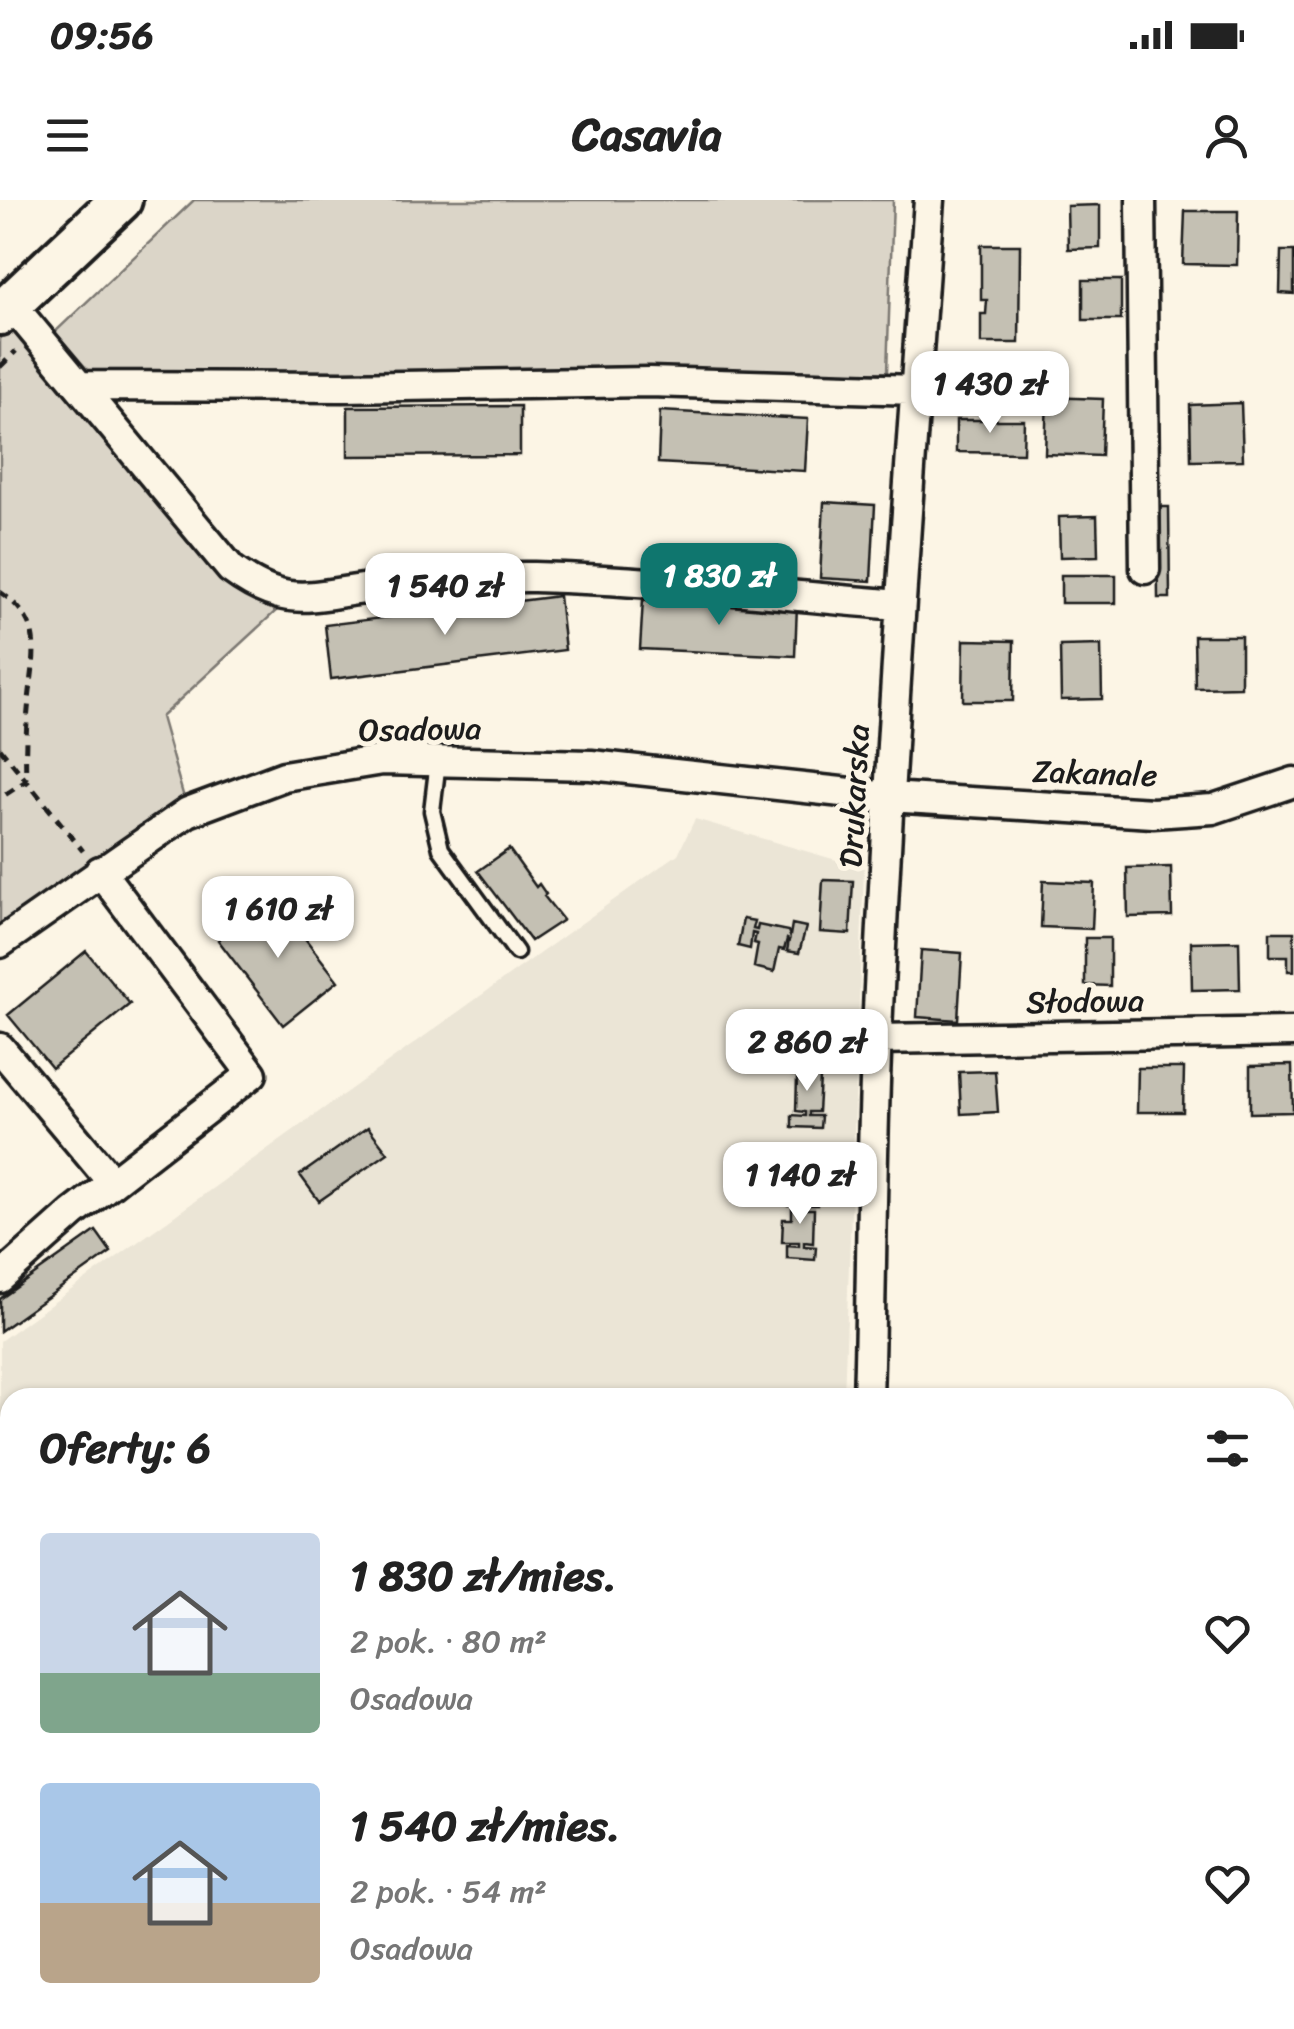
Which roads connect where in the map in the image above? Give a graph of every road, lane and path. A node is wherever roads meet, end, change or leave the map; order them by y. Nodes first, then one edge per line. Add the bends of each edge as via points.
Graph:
1 (120, 200) edge
2 (930, 200) edge
3 (1141, 200) edge
4 (5, 309) edge
5 (82, 386) junction
6 (916, 390) junction
7 (1145, 569) dead end
8 (0, 592) edge
9 (899, 605) junction
10 (0, 748) edge
11 (438, 761) junction
12 (26, 780) junction
13 (1294, 782) edge
14 (888, 797) junction
15 (0, 798) edge
16 (100, 871) junction
17 (0, 944) edge
18 (516, 952) dead end
19 (1294, 1032) edge
20 (876, 1039) junction
21 (0, 1048) edge
22 (112, 1182) junction
23 (0, 1278) edge
24 (868, 1388) edge

1 - 4 street
2 - 6 street, Drukarska
3 - 7 street
4 - 5 street
5 - 6 street via 649,382
5 - 9 street via 232,569 259,589 288,598 530,577
6 - 9 street, Drukarska
8 - 12 path via 26,617 36,641
9 - 14 street, Drukarska
10 - 12 path
11 - 14 street, Osadowa via 591,765
11 - 16 street, Osadowa via 382,760 284,776 188,812
11 - 18 lane via 432,811 441,849
12 - 15 path
12 - 16 path
13 - 14 street, Zakanale via 1213,808 1153,813
14 - 20 street, Drukarska
16 - 17 street, Osadowa
16 - 22 street via 252,1074
19 - 20 street, Słodowa
20 - 24 street, Drukarska
21 - 22 street
22 - 23 street

